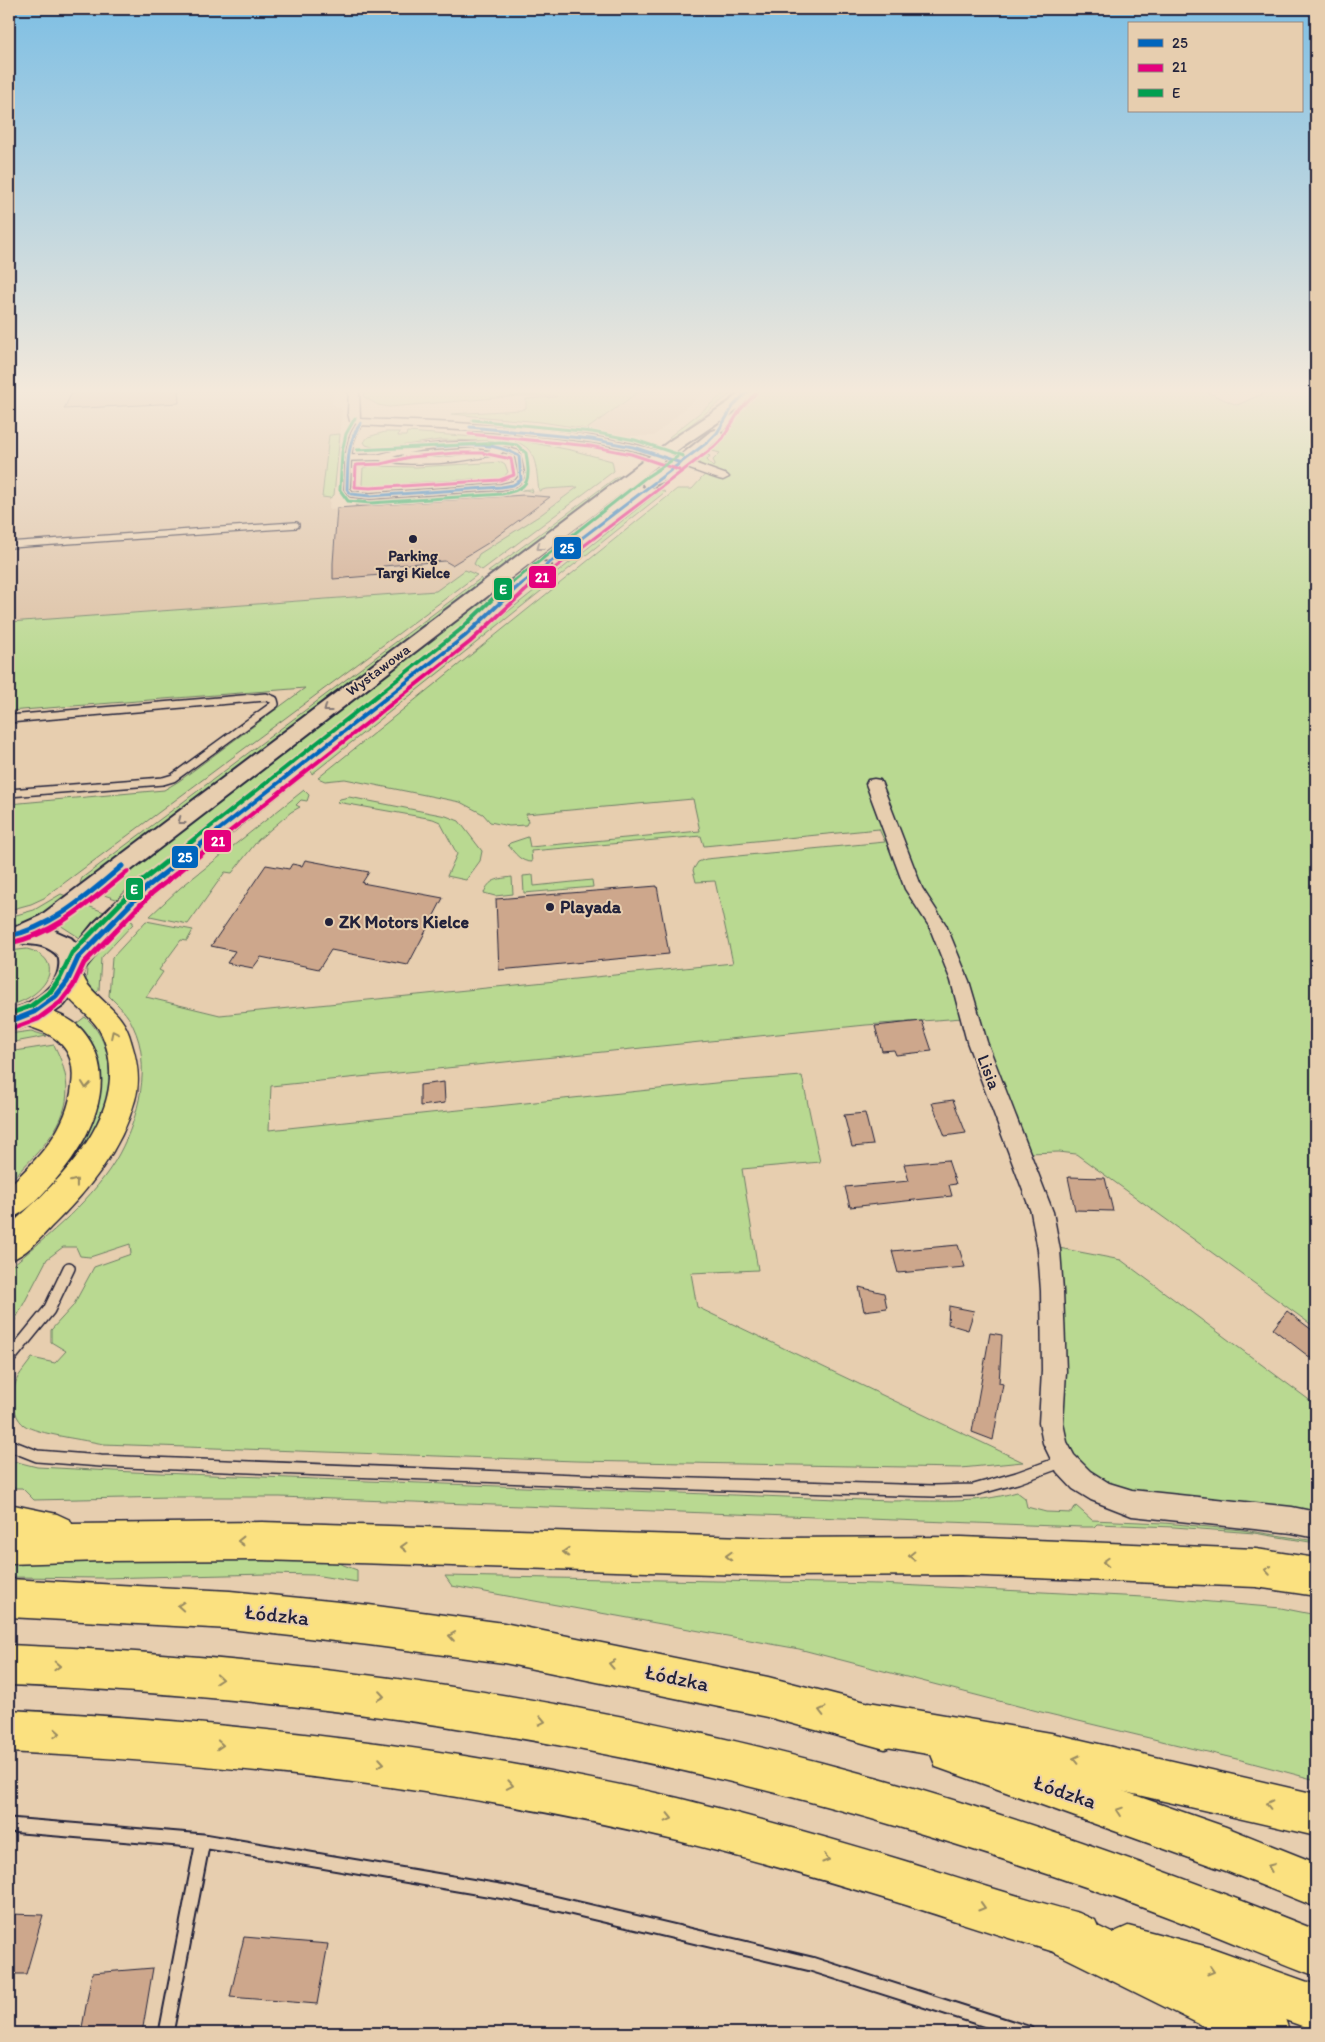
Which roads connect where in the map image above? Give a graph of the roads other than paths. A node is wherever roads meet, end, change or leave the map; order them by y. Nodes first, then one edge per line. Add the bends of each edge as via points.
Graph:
1 (348, 483) edge
2 (516, 483) edge
3 (637, 483) edge
4 (640, 483) edge
5 (708, 483) edge
6 (712, 485) dead end
7 (296, 525) dead end
8 (9, 545) edge
9 (9, 719) edge
10 (874, 784) dead end
11 (9, 793) edge
12 (13, 936) edge
13 (71, 971) junction
14 (18, 1019) edge
15 (12, 1203) edge
16 (9, 1246) edge
17 (69, 1268) dead end
18 (9, 1359) edge
19 (1054, 1373) joint
20 (9, 1445) edge
21 (1064, 1460) junction
22 (9, 1523) edge
23 (1316, 1525) edge
24 (102, 1542) junction
25 (9, 1545) edge
26 (1316, 1577) edge
27 (9, 1598) edge
28 (9, 1665) edge
29 (869, 1723) junction
30 (9, 1731) edge
31 (1316, 1815) edge
32 (9, 1825) edge
33 (203, 1841) junction
34 (1316, 1885) edge
35 (1062, 1932) junction
36 (1316, 1953) edge
37 (1316, 2008) edge
38 (166, 2033) edge
39 (1027, 2033) edge
40 (1267, 2033) edge

1 - 2 lane via 351,494 370,496
3 -> 12 street, Wystawowa via 49,922
4 - 13 street, Wystawowa via 518,586 465,636 147,887 102,930
5 - 6 street
7 - 8 lane
9 - 11 lane via 266,697 274,700 275,704 173,778
10 - 19 street, Lisia via 914,889 937,925 957,973 977,1042 1042,1212 1049,1240
12 - 13 street via 40,935 56,939 69,951
13 - 14 street, Wystawowa via 50,1002
16 -> 13 main road via 69,1189 94,1157 115,1120 122,1086 122,1057 117,1039 102,1014 81,996 71,980
14 -> 15 main road via 47,1021 72,1037 88,1073 81,1112 64,1147
17 - 18 lane via 49,1310
19 - 21 street via 1050,1418 1054,1442
20 - 21 lane via 37,1456 100,1461 934,1491 974,1490 1018,1478
21 - 23 street via 1090,1488 1118,1500
22 - 24 main road
24 - 25 main road
26 -> 24 main road via 1256,1568 961,1556 777,1557 262,1541
29 -> 27 main road, Łódzka via 672,1676 440,1634 230,1610
28 -> 36 main road via 80,1667 359,1693 611,1734 797,1777 917,1810 1099,1870
31 -> 29 main road via 1051,1754
34 -> 29 main road, Łódzka via 1226,1849
30 -> 35 main road via 265,1749 369,1761 481,1780 600,1803 749,1838
32 - 33 lane
33 - 38 lane
33 - 39 lane via 511,1892 811,1964
35 -> 37 main road via 1212,1971
35 - 40 main road

